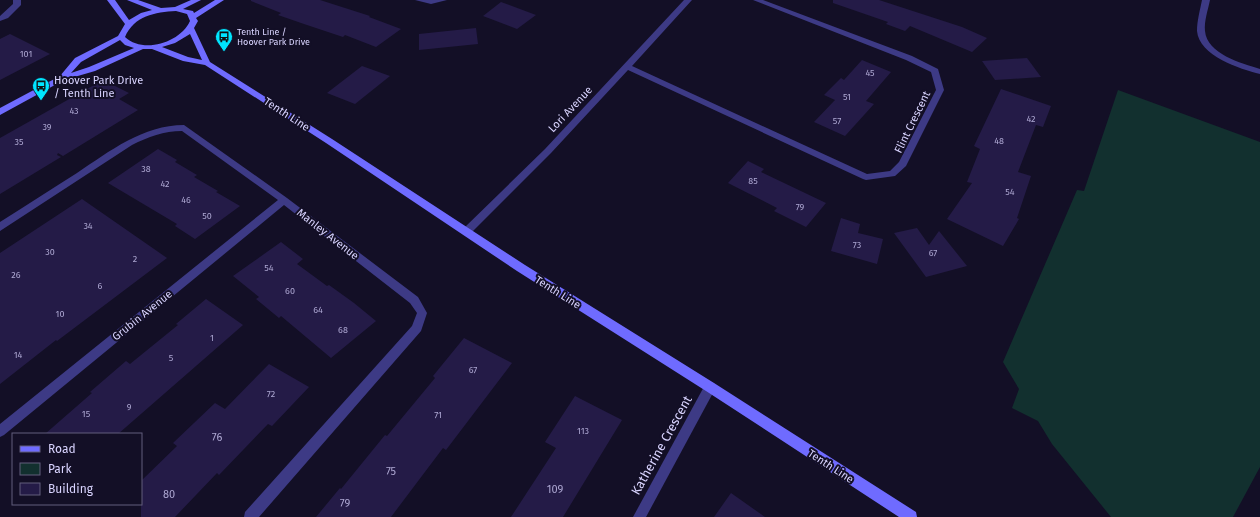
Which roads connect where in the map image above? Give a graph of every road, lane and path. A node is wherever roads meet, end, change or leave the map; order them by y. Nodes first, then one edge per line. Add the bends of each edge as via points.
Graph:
1 (17, 0) edge
2 (111, 0) edge
3 (131, 0) edge
4 (197, 0) edge
5 (220, 0) edge
6 (419, 0) edge
7 (442, 0) edge
8 (688, 0) edge
9 (757, 0) edge
10 (1206, 0) edge
11 (176, 9) junction
12 (160, 10) junction
13 (193, 17) junction
14 (0, 19) edge
15 (128, 24) junction
16 (191, 29) junction
17 (121, 37) junction
18 (154, 47) junction
19 (142, 48) junction
20 (207, 63) junction
21 (626, 66) junction
22 (1260, 72) edge
23 (61, 78) junction
24 (0, 112) edge
25 (284, 200) junction
26 (0, 227) edge
27 (467, 231) junction
28 (710, 387) junction
29 (0, 431) edge
30 (250, 517) edge
31 (639, 517) edge
32 (911, 517) edge

1 - 14 street via 17,5
2 - 15 street
3 - 12 street
4 - 11 street
5 - 13 street
6 - 7 street
8 - 21 street, Lori Avenue
9 - 21 street, Flint Crescent via 909,58 935,71 940,90 903,164 892,174 866,177
10 - 22 street via 1201,32 1204,43 1232,62
11 - 12 street
11 - 13 street via 185,11
12 - 15 street
13 - 16 street via 194,25
15 - 17 street
16 - 18 street via 176,40
16 - 20 street
17 - 19 street via 124,42
17 - 23 street via 78,60
18 - 19 street
18 - 20 street, Tenth Line via 186,59
19 - 23 street via 92,69
20 - 27 street, Tenth Line
21 - 27 street, Lori Avenue via 548,151
23 - 24 street
25 - 26 street, Manley Avenue via 184,128 171,128 151,132 129,142
25 - 29 street, Grubin Avenue
25 - 30 street, Manley Avenue via 414,300 422,313 417,328
27 - 28 street, Tenth Line
28 - 31 street, Katherine Crescent
28 - 32 street, Tenth Line

